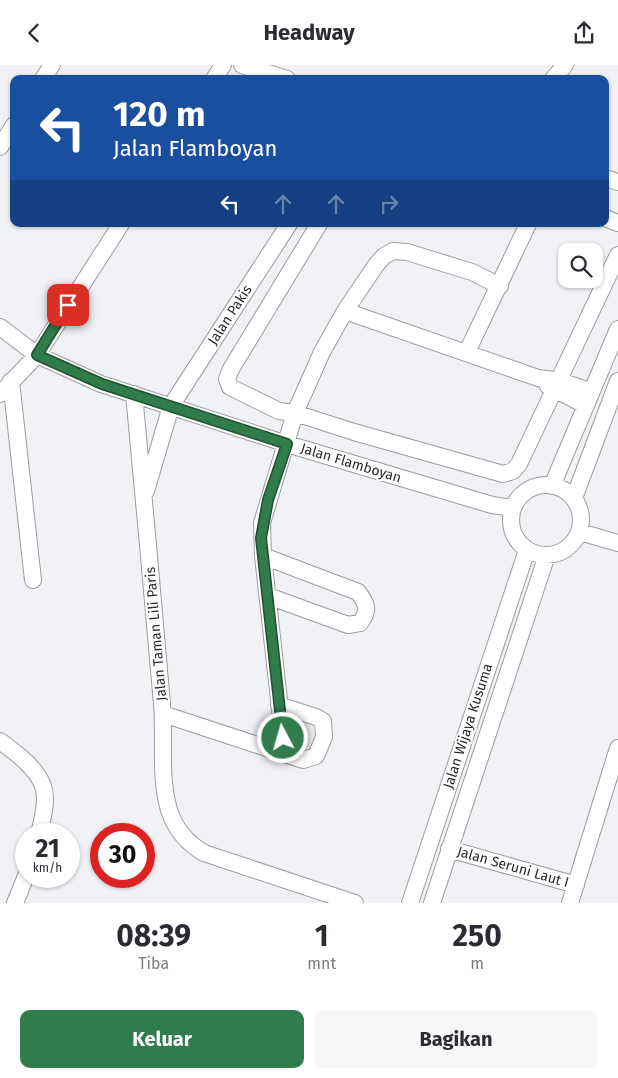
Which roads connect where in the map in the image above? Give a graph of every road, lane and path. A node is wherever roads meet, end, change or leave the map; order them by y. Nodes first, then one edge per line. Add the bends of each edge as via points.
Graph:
1 (242, 65) edge
2 (565, 65) edge
3 (274, 75) edge
4 (556, 75) edge
5 (10, 131) edge
6 (0, 147) edge
7 (119, 227) edge
8 (287, 227) edge
9 (317, 227) edge
10 (527, 227) edge
11 (618, 255) edge
12 (500, 286) junction
13 (238, 301) junction
14 (345, 311) junction
15 (262, 316) junction
16 (0, 327) edge
17 (618, 329) edge
18 (467, 352) junction
19 (37, 355) junction
20 (12, 381) junction
21 (618, 381) edge
22 (558, 386) junction
23 (0, 394) edge
24 (134, 394) junction
25 (588, 398) junction
26 (171, 405) junction
27 (295, 413) junction
28 (287, 444) junction
29 (552, 486) junction
30 (574, 498) junction
31 (143, 500) junction
32 (513, 508) junction
33 (580, 532) junction
34 (618, 543) edge
35 (527, 550) junction
36 (547, 555) junction
37 (263, 556) junction
38 (32, 580) dead end
39 (268, 596) junction
40 (279, 705) junction
41 (163, 714) junction
42 (0, 741) edge
43 (285, 754) junction
44 (617, 754) edge
45 (41, 823) edge
46 (450, 849) junction
47 (576, 885) junction
48 (21, 888) edge
49 (15, 903) edge
50 (355, 903) edge
51 (410, 903) edge
52 (432, 903) edge
53 (570, 903) edge

1 - 3 street
2 - 4 street
5 - 6 street
7 - 19 street
8 - 13 street, Jalan Pakis
9 - 15 street
10 - 12 street
11 - 22 street
12 - 14 street via 472,272 407,252 393,251 376,265
12 - 18 street
13 - 15 street
13 - 26 street, Jalan Pakis
14 - 18 street
14 - 27 street via 322,352
15 - 27 street via 231,369 228,383 243,395 279,411
16 - 19 street, Jalan Flamboyan
17 - 25 street
18 - 22 street
19 - 20 street
19 - 24 street, Jalan Flamboyan via 102,384
20 - 23 street
20 - 38 street
21 - 30 street
22 - 25 street
22 - 27 street via 519,464 504,474
24 - 26 street, Jalan Flamboyan
24 - 31 street, Jalan Taman Lili Paris
25 - 29 street
26 - 28 street, Jalan Flamboyan
26 - 31 street, Jalan Taman Lili Paris
27 - 28 street
28 - 32 street, Jalan Flamboyan via 492,505
28 - 37 street via 262,523
29 - 30 street
29 - 32 street via 531,488 520,496
30 - 33 street via 580,511
31 - 41 street, Jalan Taman Lili Paris
32 - 35 street via 511,517 515,536
33 - 34 street
33 - 36 street via 567,549
35 - 36 street
35 - 51 street, Jalan Wijaya Kusuma
36 - 46 street, Jalan Wijaya Kusuma
37 - 39 street
37 - 39 street via 358,592 367,609 360,623 348,625
39 - 40 street
40 - 43 street
40 - 43 street, Jalan Taman Lili Paris via 316,717 323,721 325,727 316,756 303,760
41 - 43 street, Jalan Taman Lili Paris
41 - 50 street via 162,780 179,832 193,847 217,858
42 - 45 street via 28,763 44,787
44 - 47 street, Jalan Seruni Laut I
46 - 47 street, Jalan Seruni Laut I
46 - 52 street, Jalan Wijaya Kusuma
47 - 53 street, Jalan Seruni Laut I
48 - 49 street

